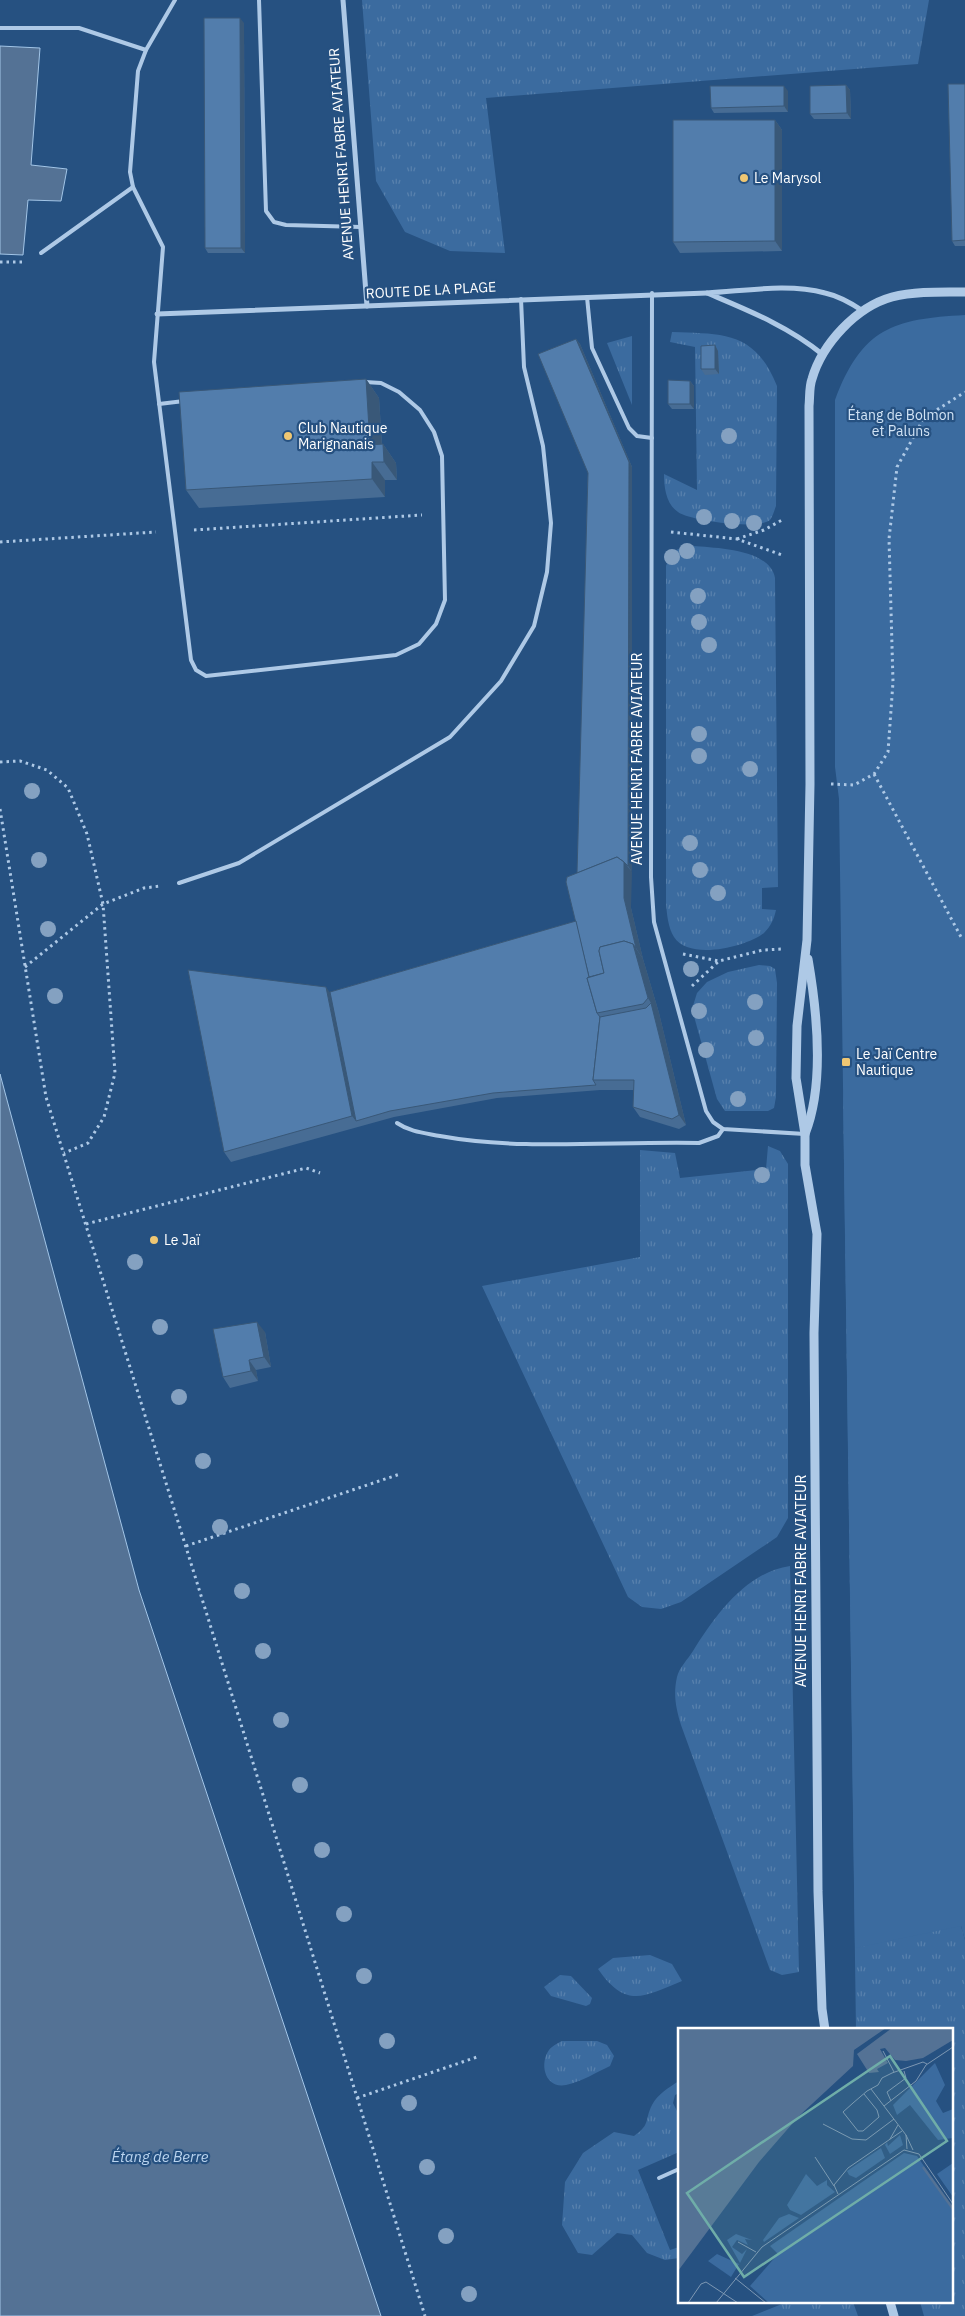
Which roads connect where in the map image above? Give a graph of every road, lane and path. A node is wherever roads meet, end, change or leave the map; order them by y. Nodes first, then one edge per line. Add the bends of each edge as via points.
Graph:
1 (175, 0) edge
2 (259, 0) edge
3 (343, 0) edge
4 (0, 28) edge
5 (146, 50) junction
6 (133, 187) junction
7 (361, 228) junction
8 (41, 253) dead end
9 (965, 292) edge
10 (652, 293) junction
11 (706, 293) junction
12 (587, 297) junction
13 (521, 300) junction
14 (367, 306) junction
15 (864, 311) junction
16 (157, 314) junction
17 (822, 354) junction
18 (358, 381) edge
19 (965, 392) edge
20 (188, 401) edge
21 (159, 404) junction
22 (652, 438) junction
23 (443, 514) junction
24 (782, 520) dead end
25 (650, 530) junction
26 (175, 531) junction
27 (737, 539) junction
28 (0, 542) edge
29 (782, 555) dead end
30 (0, 762) edge
31 (874, 774) junction
32 (810, 784) junction
33 (0, 809) edge
34 (179, 883) joint
35 (103, 904) junction
36 (961, 937) dead end
37 (783, 949) dead end
38 (806, 949) junction
39 (662, 950) junction
40 (719, 961) junction
41 (25, 966) junction
42 (676, 1002) junction
43 (397, 1123) dead end
44 (723, 1129) junction
45 (805, 1134) junction
46 (64, 1154) junction
47 (320, 1173) dead end
48 (86, 1224) junction
49 (400, 1474) dead end
50 (186, 1546) junction
51 (825, 2028) edge
52 (477, 2057) dead end
53 (357, 2098) junction
54 (678, 2169) edge
55 (659, 2178) dead end
56 (425, 2316) edge

1 - 5 lane
2 - 7 lane via 266,212 274,222 286,225
3 - 7 street, AVENUE HENRI FABRE AVIATEUR
4 - 5 lane via 79,28
5 - 6 lane via 138,72 130,172
6 - 8 lane
6 - 16 lane via 162,247
7 - 14 street, AVENUE HENRI FABRE AVIATEUR
9 - 15 street via 891,297
10 - 11 street, ROUTE DE LA PLAGE
10 - 12 street, ROUTE DE LA PLAGE
10 - 22 lane, AVENUE HENRI FABRE AVIATEUR
11 - 15 street, ROUTE DE LA PLAGE via 792,289 825,292
11 - 17 street, ROUTE DE LA PLAGE via 773,322
12 - 13 street, ROUTE DE LA PLAGE
12 - 22 lane via 592,348 629,428 637,436
13 - 14 street, ROUTE DE LA PLAGE
13 - 34 lane via 524,367 543,446 551,522 547,572 534,626 501,681 450,737 239,862
14 - 16 street, ROUTE DE LA PLAGE
15 - 17 street, AVENUE HENRI FABRE AVIATEUR via 839,330
16 - 21 lane via 154,362
17 - 32 street, AVENUE HENRI FABRE AVIATEUR via 811,380 809,406
18 - 23 lane via 381,383 399,392 420,410 434,432 442,456
19 - 31 path via 924,418 897,467 889,539 893,682 888,752
20 - 21 lane
21 - 26 lane
22 - 25 lane, AVENUE HENRI FABRE AVIATEUR
23 - 26 path
23 - 26 lane via 445,600 436,624 418,644 396,655 206,676 196,670 191,660
24 - 27 path
25 - 27 path
25 - 39 lane, AVENUE HENRI FABRE AVIATEUR via 651,877 654,922
26 - 28 path
27 - 29 path
30 - 35 path via 20,761 47,770 68,788 88,834
31 - 32 path via 854,784
31 - 36 path
32 - 38 street, AVENUE HENRI FABRE AVIATEUR
33 - 41 path
34 - 35 path via 144,888
35 - 41 path
35 - 46 path via 115,1073 104,1117 88,1143
37 - 40 path via 763,950
38 - 45 street, AVENUE HENRI FABRE AVIATEUR via 797,1026 796,1078
38 - 45 street, AVENUE HENRI FABRE AVIATEUR via 817,1023 815,1098
39 - 40 path
39 - 42 lane, AVENUE HENRI FABRE AVIATEUR
40 - 42 path
41 - 46 path via 46,1097
42 - 44 lane, AVENUE HENRI FABRE AVIATEUR via 706,1111
43 - 44 lane via 407,1129 449,1137 513,1144 699,1143 718,1136
44 - 45 lane
45 - 51 street, AVENUE HENRI FABRE AVIATEUR via 805,1165 817,1234 814,1333 817,1862
46 - 48 path
47 - 48 path via 306,1168
48 - 50 path
49 - 50 path
50 - 53 path
52 - 53 path
53 - 56 path
54 - 55 lane

